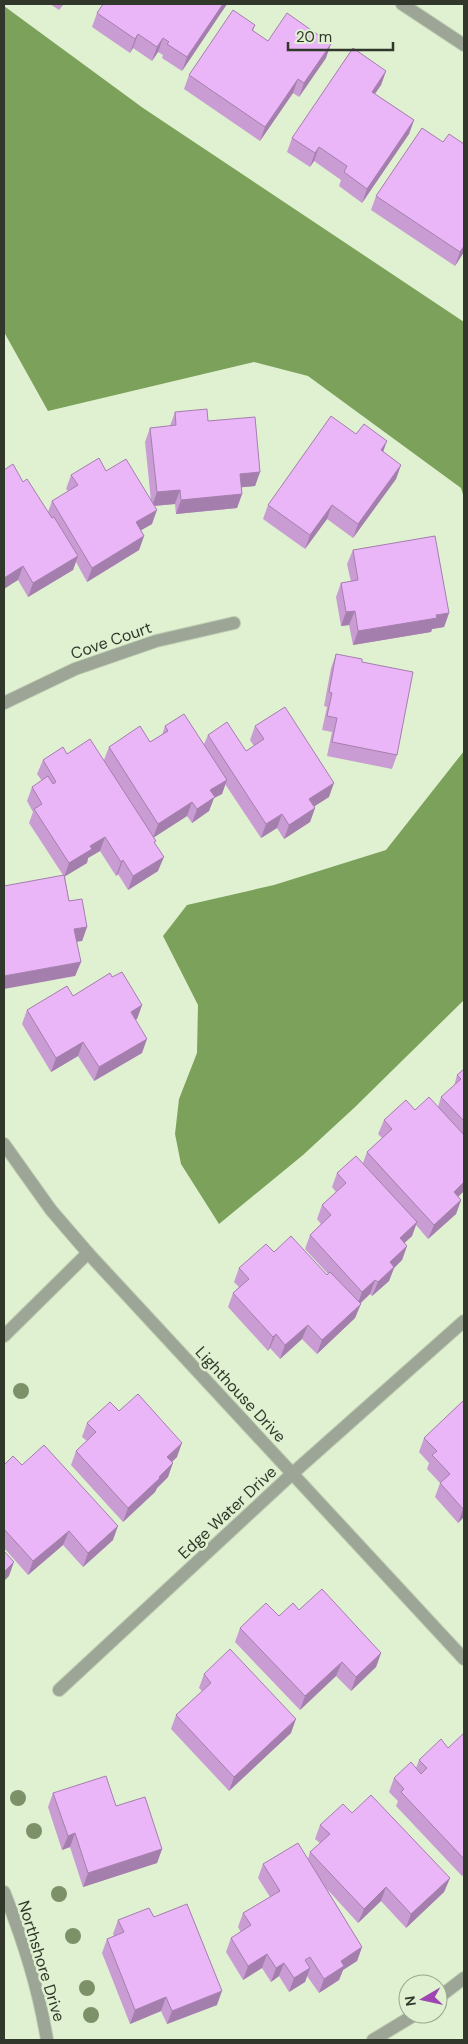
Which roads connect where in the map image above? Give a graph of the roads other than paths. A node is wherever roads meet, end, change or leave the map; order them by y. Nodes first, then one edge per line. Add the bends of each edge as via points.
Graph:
1 (402, 4) edge
2 (464, 46) edge
3 (234, 623) dead end
4 (4, 703) edge
5 (4, 1144) edge
6 (88, 1253) junction
7 (464, 1321) edge
8 (4, 1336) edge
9 (293, 1474) junction
10 (464, 1659) edge
11 (59, 1690) dead end
12 (4, 1892) edge
13 (464, 1978) edge
14 (448, 1990) edge
15 (399, 2024) edge
16 (47, 2040) edge
17 (373, 2040) edge

1 - 2 street
3 - 4 street, Cove Court via 156,641 75,669
5 - 6 street, Lighthouse Drive via 51,1210
6 - 8 street
6 - 9 street, Lighthouse Drive
7 - 9 street, Edge Water Drive
9 - 10 street, Lighthouse Drive
9 - 11 street, Edge Water Drive
12 - 16 street, Northshore Drive via 19,1928
13 - 14 street
15 - 17 street

